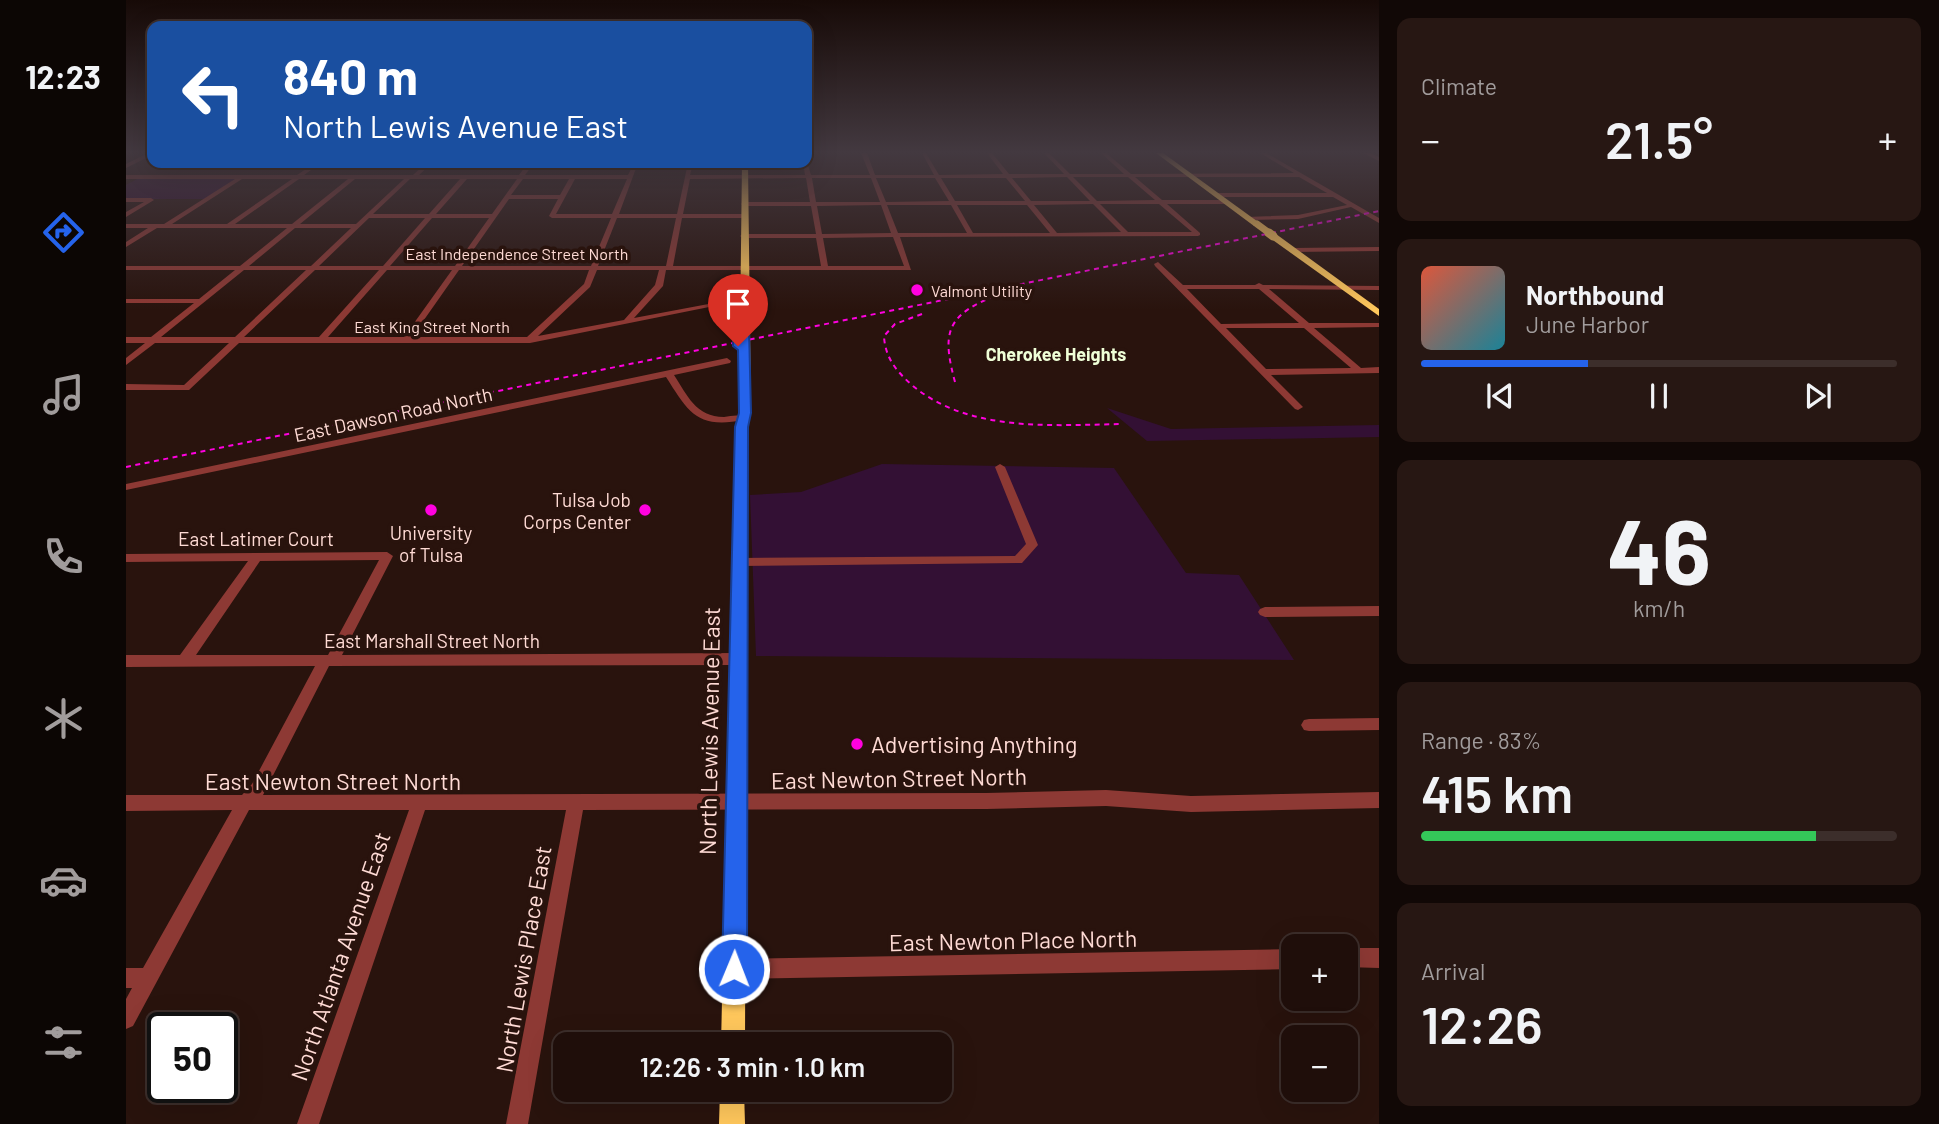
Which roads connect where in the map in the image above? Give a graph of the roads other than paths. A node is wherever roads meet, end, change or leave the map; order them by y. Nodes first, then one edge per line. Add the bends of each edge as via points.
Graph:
1 (142, 205) edge
2 (198, 205) edge
3 (257, 205) edge
4 (319, 205) edge
5 (380, 205) edge
6 (440, 205) edge
7 (501, 205) edge
8 (557, 205) edge
9 (619, 205) edge
10 (680, 205) edge
11 (744, 205) edge
12 (814, 205) edge
13 (884, 205) edge
14 (953, 205) edge
15 (1032, 205) edge
16 (1098, 205) edge
17 (1164, 205) edge
18 (1231, 205) edge
19 (1351, 205) edge
20 (1353, 205) edge
21 (126, 215) edge
22 (368, 216) junction
23 (431, 216) junction
24 (493, 216) junction
25 (615, 216) junction
26 (678, 216) junction
27 (743, 216) junction
28 (1253, 221) junction
29 (1379, 221) edge
30 (126, 226) edge
31 (156, 226) junction
32 (165, 226) junction
33 (228, 226) junction
34 (293, 226) junction
35 (357, 226) junction
36 (971, 235) junction
37 (1055, 235) junction
38 (1128, 235) junction
39 (743, 236) junction
40 (820, 236) junction
41 (895, 236) junction
42 (126, 245) edge
43 (1379, 249) edge
44 (1292, 250) junction
45 (1158, 264) dead end
46 (457, 267) junction
47 (595, 267) junction
48 (666, 267) junction
49 (130, 268) edge
50 (242, 268) junction
51 (314, 268) junction
52 (386, 268) junction
53 (743, 268) junction
54 (825, 268) junction
55 (908, 268) joint
56 (126, 273) edge
57 (1260, 286) junction
58 (1181, 287) junction
59 (1344, 288) junction
60 (1379, 288) edge
61 (126, 301) edge
62 (201, 301) junction
63 (735, 301) dead end
64 (1379, 313) edge
65 (627, 321) junction
66 (1306, 325) junction
67 (1379, 325) edge
68 (1219, 326) junction
69 (126, 340) edge
70 (153, 340) junction
71 (236, 340) junction
72 (321, 340) junction
73 (405, 340) junction
74 (530, 340) junction
75 (727, 361) dead end
76 (126, 362) edge
77 (1379, 370) edge
78 (1360, 371) junction
79 (1264, 372) junction
80 (668, 373) junction
81 (126, 387) edge
82 (1298, 407) dead end
83 (741, 418) junction
84 (1000, 467) dead end
85 (126, 487) edge
86 (257, 557) junction
87 (126, 558) edge
88 (739, 562) junction
89 (1379, 611) edge
90 (1265, 612) dead end
91 (738, 659) junction
92 (328, 660) junction
93 (126, 661) edge
94 (184, 661) junction
95 (1379, 724) edge
96 (1309, 725) dead end
97 (1379, 800) edge
98 (576, 802) junction
99 (737, 802) junction
100 (126, 803) edge
101 (244, 804) junction
102 (419, 804) junction
103 (1358, 958) edge
104 (1379, 958) edge
105 (1281, 959) edge
106 (734, 969) junction
107 (126, 978) edge
108 (148, 978) junction
109 (126, 1019) edge
110 (733, 1032) edge
111 (732, 1102) edge
112 (308, 1124) edge
113 (517, 1124) edge
114 (732, 1124) edge

1 - 21 street
2 - 32 street
3 - 33 street
4 - 34 street
5 - 22 street
6 - 23 street
7 - 24 street
8 - 25 street via 552,216
9 - 25 street
10 - 26 street
11 - 27 main road, North Lewis Avenue East
12 - 40 street
13 - 41 street
14 - 36 street
15 - 37 street
16 - 38 street
17 - 38 street via 1198,234
18 - 28 main road
19 - 28 street
20 - 29 street
22 - 23 street
22 - 35 street
23 - 24 street
23 - 52 street
24 - 46 street
25 - 26 street
25 - 47 street
26 - 27 street
26 - 48 street
27 - 39 main road, North Lewis Avenue East
28 - 44 main road, bridge
30 - 31 street
31 - 32 street
31 - 42 street
32 - 33 street
33 - 34 street
34 - 35 street
34 - 50 street
35 - 51 street
36 - 37 street
36 - 41 street
37 - 38 street
39 - 40 street
39 - 53 main road, North Lewis Avenue East
40 - 41 street
40 - 54 street
41 - 55 street
43 - 44 street
44 - 59 main road
45 - 58 street
46 - 47 street, East Independence Street North
46 - 52 street, East Independence Street North
46 - 73 street
47 - 48 street, East Independence Street North
47 - 74 street via 587,285
48 - 53 street, East Independence Street North
48 - 65 street via 659,286
49 - 50 street, East Independence Street North
49 - 56 street
50 - 51 street, East Independence Street North
50 - 62 street
51 - 52 street, East Independence Street North
51 - 71 street
52 - 72 street
53 - 54 street, East Independence Street North
53 - 83 main road, North Lewis Avenue East via 737,413
54 - 55 street, East Independence Street North
57 - 58 street
57 - 59 street
57 - 66 street
58 - 68 street
59 - 60 street
59 - 64 main road
61 - 62 street
62 - 70 street
63 - 65 street, East King Street North
65 - 74 street, East King Street North
66 - 67 street
66 - 68 street
66 - 78 street
68 - 79 street
69 - 70 street, East King Street North
70 - 71 street, East King Street North
70 - 76 street
71 - 72 street, East King Street North
71 - 81 street via 186,388
72 - 73 street, East King Street North
73 - 74 street, East King Street North
75 - 80 street, East Dawson Road North
77 - 78 street
78 - 79 street
79 - 82 street
80 - 83 street via 701,417
80 - 85 street, East Dawson Road North
83 - 88 main road, North Lewis Avenue East
84 - 88 street via 1032,545 1018,559
86 - 87 street, East Latimer Court
86 - 92 street, East Latimer Court via 387,556
86 - 94 street
88 - 91 main road, North Lewis Avenue East
89 - 90 street
91 - 92 street, East Marshall Street North
91 - 99 main road, North Lewis Avenue East
92 - 94 street, East Marshall Street North
92 - 101 street via 258,789
93 - 94 street, East Marshall Street North
95 - 96 street
97 - 99 street, East Newton Street North
98 - 99 street, East Newton Street North
98 - 102 street, East Newton Street North
98 - 113 street, North Lewis Place East
99 - 106 main road, North Lewis Avenue East
100 - 101 street, East Newton Street North
101 - 102 street, East Newton Street North
101 - 108 street
102 - 112 street, North Atlanta Avenue East
103 - 104 street
105 - 106 street, East Newton Place North
106 - 110 main road, North Lewis Avenue East
107 - 108 street
108 - 109 street
111 - 114 main road

